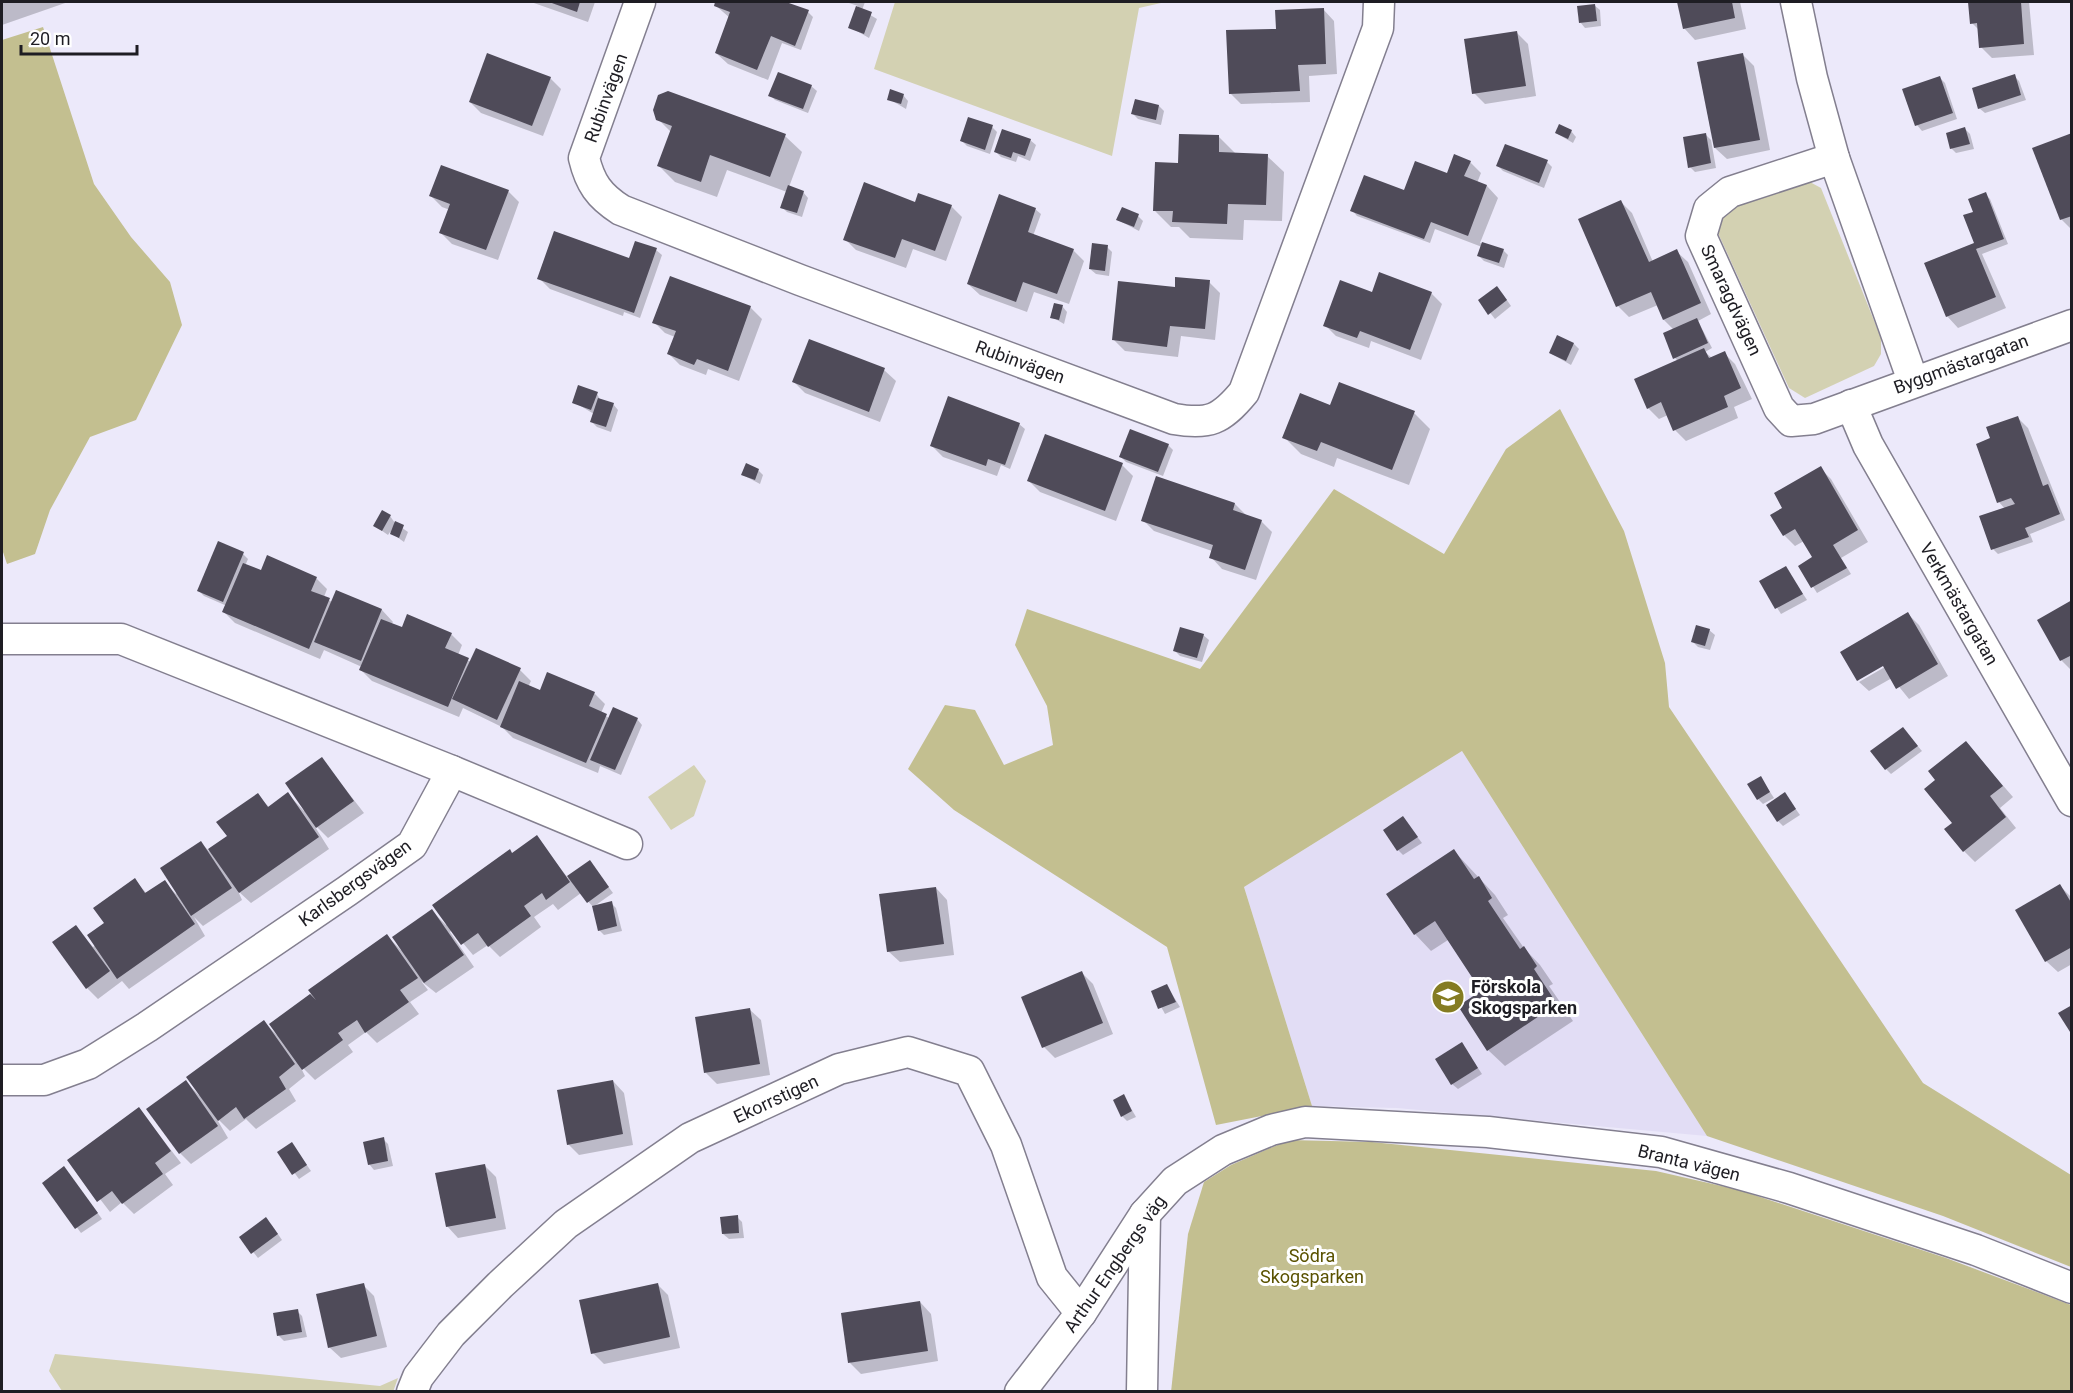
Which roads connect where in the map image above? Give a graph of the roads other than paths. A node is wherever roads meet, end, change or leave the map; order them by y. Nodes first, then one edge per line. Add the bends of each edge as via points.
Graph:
1 (640, 2) edge
2 (1379, 2) edge
3 (1796, 2) edge
4 (1834, 158) junction
5 (2072, 325) edge
6 (1913, 381) junction
7 (1851, 405) junction
8 (2, 639) edge
9 (452, 771) junction
10 (2072, 801) edge
11 (627, 844) dead end
12 (2, 1080) edge
13 (1223, 1150) joint
14 (1145, 1215) junction
15 (2072, 1288) edge
16 (1081, 1313) junction
17 (412, 1392) edge
18 (1020, 1392) edge
19 (1142, 1392) edge

1 - 2 street, Rubinvägen via 584,158 590,180 605,200 621,210 800,280 1174,419 1198,423 1218,417 1244,392 1378,28
3 - 4 street
4 - 6 street
4 - 7 street, Smaragdvägen via 1730,192 1709,209 1701,237 1779,408 1791,421 1814,419
5 - 6 street, Byggmästargatan
6 - 7 street, Byggmästargatan
7 - 10 street, Verkmästargatan via 1868,445
8 - 9 street via 121,639
9 - 11 street
9 - 12 street, Karlsbergsvägen via 412,845 347,891 88,1064 44,1080
13 - 14 street, Arthur Engbergs väg via 1175,1181
13 - 15 street, Branta vägen via 1271,1130 1305,1122 1488,1132 1661,1152 1789,1188 1976,1250
14 - 16 street, Arthur Engbergs väg
14 - 19 street
16 - 17 street, Ekorrstigen via 1052,1277 1006,1145 969,1071 908,1052 839,1069 690,1138 566,1224 452,1334 418,1377
16 - 18 street, Arthur Engbergs väg

